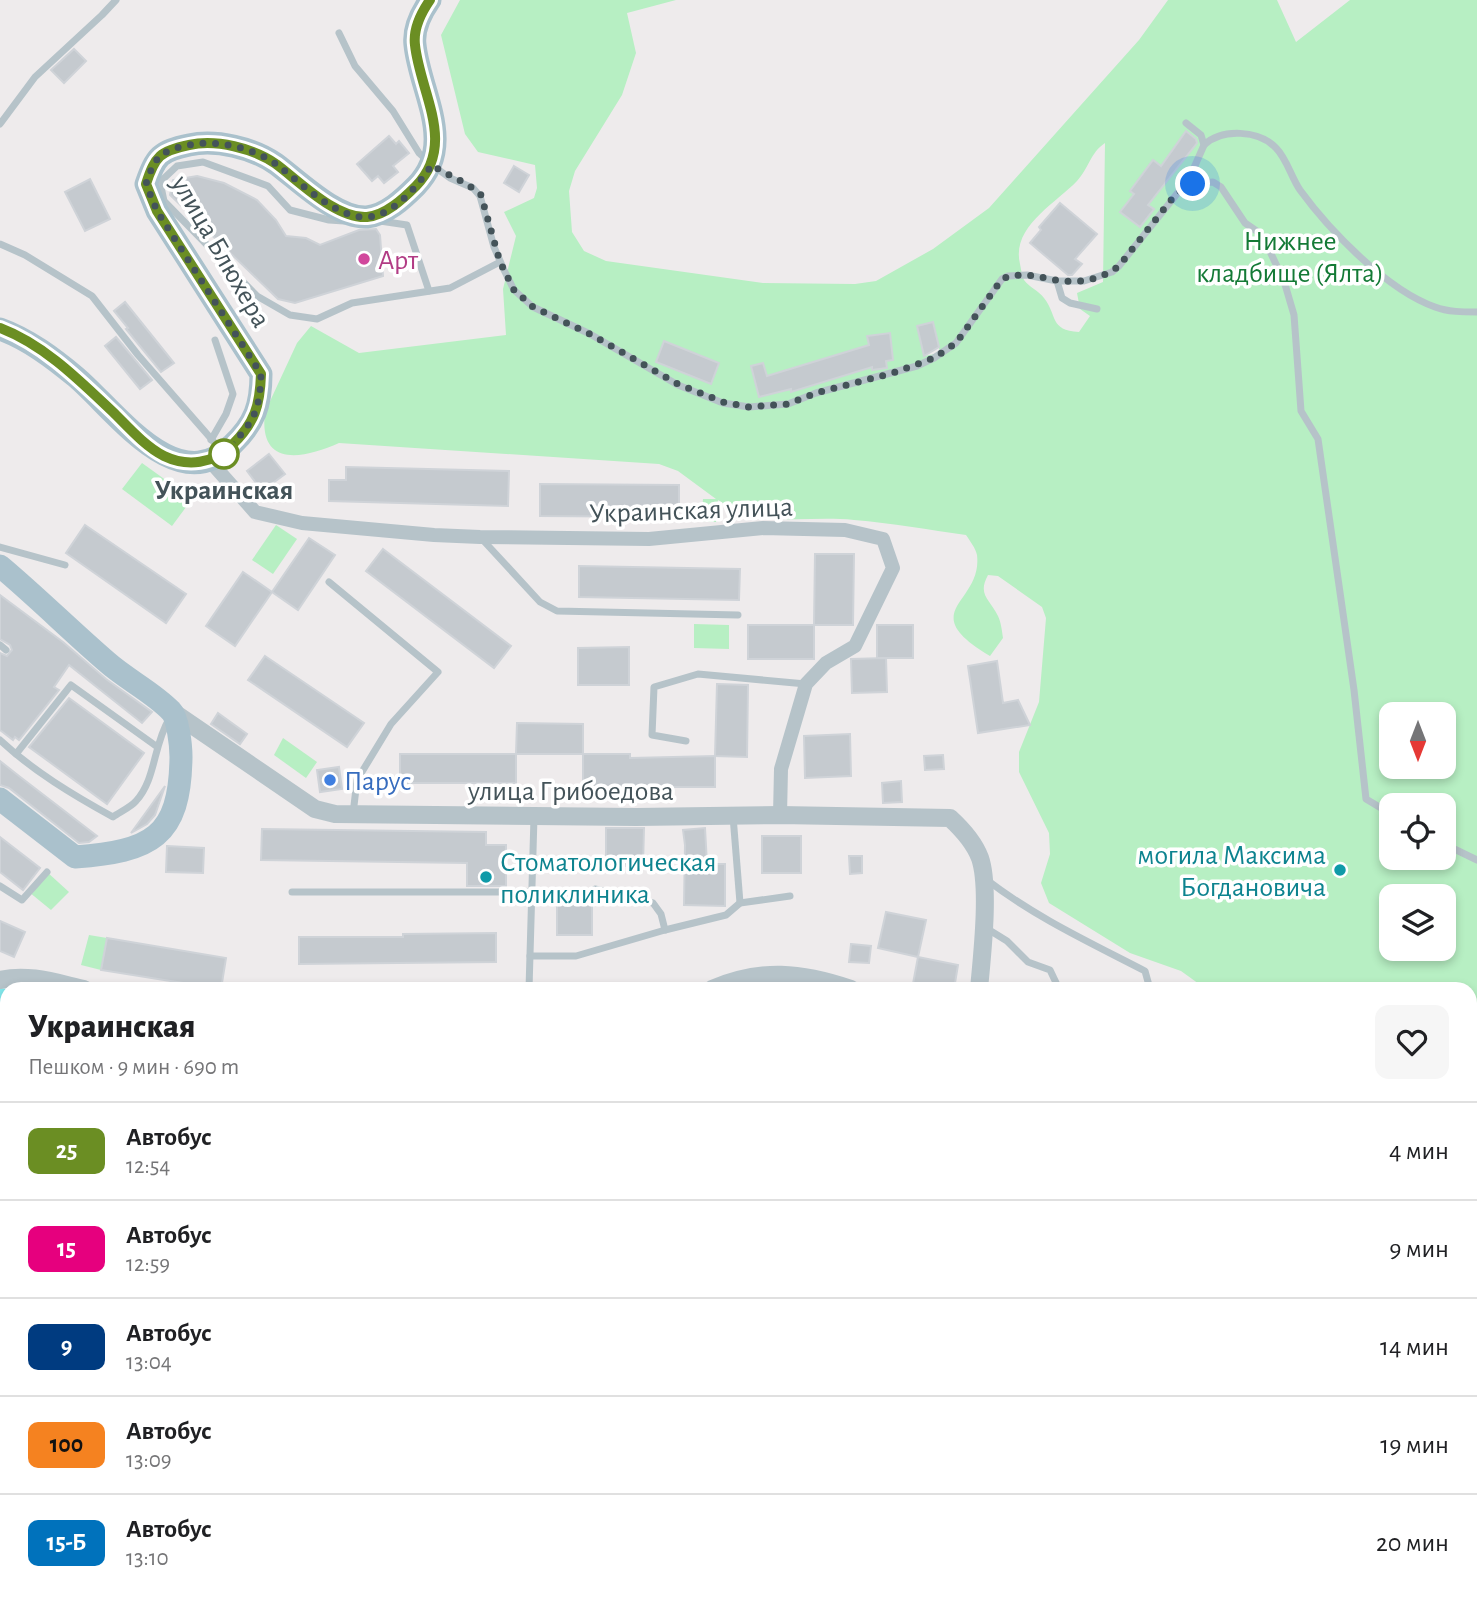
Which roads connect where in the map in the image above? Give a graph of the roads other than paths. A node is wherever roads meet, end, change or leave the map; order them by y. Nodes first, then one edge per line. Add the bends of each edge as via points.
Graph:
1 (116, 0) edge
2 (430, 0) edge
3 (339, 33) dead end
4 (1186, 123) dead end
5 (0, 124) edge
6 (1204, 145) junction
7 (432, 165) junction
8 (1186, 186) junction
9 (0, 244) edge
10 (500, 262) junction
11 (1057, 281) junction
12 (429, 291) junction
13 (1097, 309) dead end
14 (1477, 313) edge
15 (0, 328) edge
16 (215, 340) dead end
17 (215, 451) junction
18 (481, 537) junction
19 (0, 547) edge
20 (65, 565) dead end
21 (0, 566) edge
22 (328, 582) dead end
23 (738, 615) dead end
24 (806, 684) junction
25 (173, 712) junction
26 (0, 740) edge
27 (686, 741) dead end
28 (156, 746) junction
29 (16, 754) junction
30 (0, 799) edge
31 (1379, 807) edge
32 (353, 815) junction
33 (780, 815) junction
34 (534, 816) junction
35 (733, 816) junction
36 (1456, 850) edge
37 (1477, 860) edge
38 (47, 872) dead end
39 (984, 877) junction
40 (0, 886) edge
41 (595, 889) dead end
42 (292, 892) dead end
43 (532, 892) junction
44 (790, 896) dead end
45 (740, 903) junction
46 (983, 926) junction
47 (665, 930) junction
48 (530, 956) junction
49 (0, 980) edge
50 (52, 982) edge
51 (529, 982) edge
52 (728, 982) edge
53 (825, 982) edge
54 (979, 982) edge
55 (1056, 982) edge
56 (1148, 982) edge

1 - 5 lane via 35,77
2 - 7 main road via 420,15 414,43 436,134
3 - 7 lane via 355,66
4 - 6 lane via 1201,135
6 - 8 lane
6 - 14 lane via 1223,134 1259,136 1277,148 1305,196 1378,275 1433,307
7 - 10 lane via 481,195
7 - 17 main road, улица Блюхера via 392,208 367,217 341,211 273,162 227,143 166,150 153,162 146,184 157,211 261,374 261,399 251,424
8 - 11 lane via 1112,272 1094,279
8 - 31 lane via 1206,182 1221,187 1245,223 1265,241 1284,281 1294,315 1301,411 1318,439 1366,799
9 - 17 lane via 92,296
10 - 11 lane via 514,290 533,307 678,384 749,407 779,407 917,366 956,343 1002,279 1027,275
10 - 12 lane via 450,288
11 - 13 lane via 1062,298
12 - 12 lane via 352,303 317,319 290,315 257,296 164,201 160,182 177,166 203,162 268,186 290,210 329,220 407,225
15 - 17 main road via 21,337 76,377 162,455 185,463
16 - 17 lane via 233,394
17 - 18 street, Украинская улица via 255,512 302,523
18 - 23 lane via 540,602 557,611
18 - 24 street, Украинская улица via 649,539 763,528 845,530 883,539 893,568 855,646 826,663
19 - 20 lane
21 - 25 main road via 108,663
22 - 32 lane via 439,672 391,724 357,780
24 - 27 lane via 698,674 654,687 652,736
24 - 33 street, Украинская улица via 781,769
25 - 28 lane
25 - 30 main road via 181,746 180,787 170,822 139,846 75,857
25 - 32 street, улица Грибоедова via 314,809
26 - 29 lane
28 - 29 lane via 71,685
28 - 29 lane via 151,775 136,801 113,817
32 - 34 street, улица Грибоедова
33 - 35 street, улица Грибоедова
33 - 39 street, улица Грибоедова via 950,818 965,832
34 - 35 street, улица Грибоедова
34 - 43 lane
35 - 45 lane
36 - 37 lane
38 - 40 lane via 22,901
39 - 46 street
39 - 56 lane via 1041,916 1144,971
41 - 47 lane via 653,903
42 - 43 lane
43 - 48 lane
44 - 45 lane
45 - 47 lane via 726,915
46 - 54 street
46 - 55 lane via 1028,962 1050,970
47 - 48 lane via 576,956
48 - 51 lane
49 - 50 street via 15,977
52 - 53 street via 762,974

